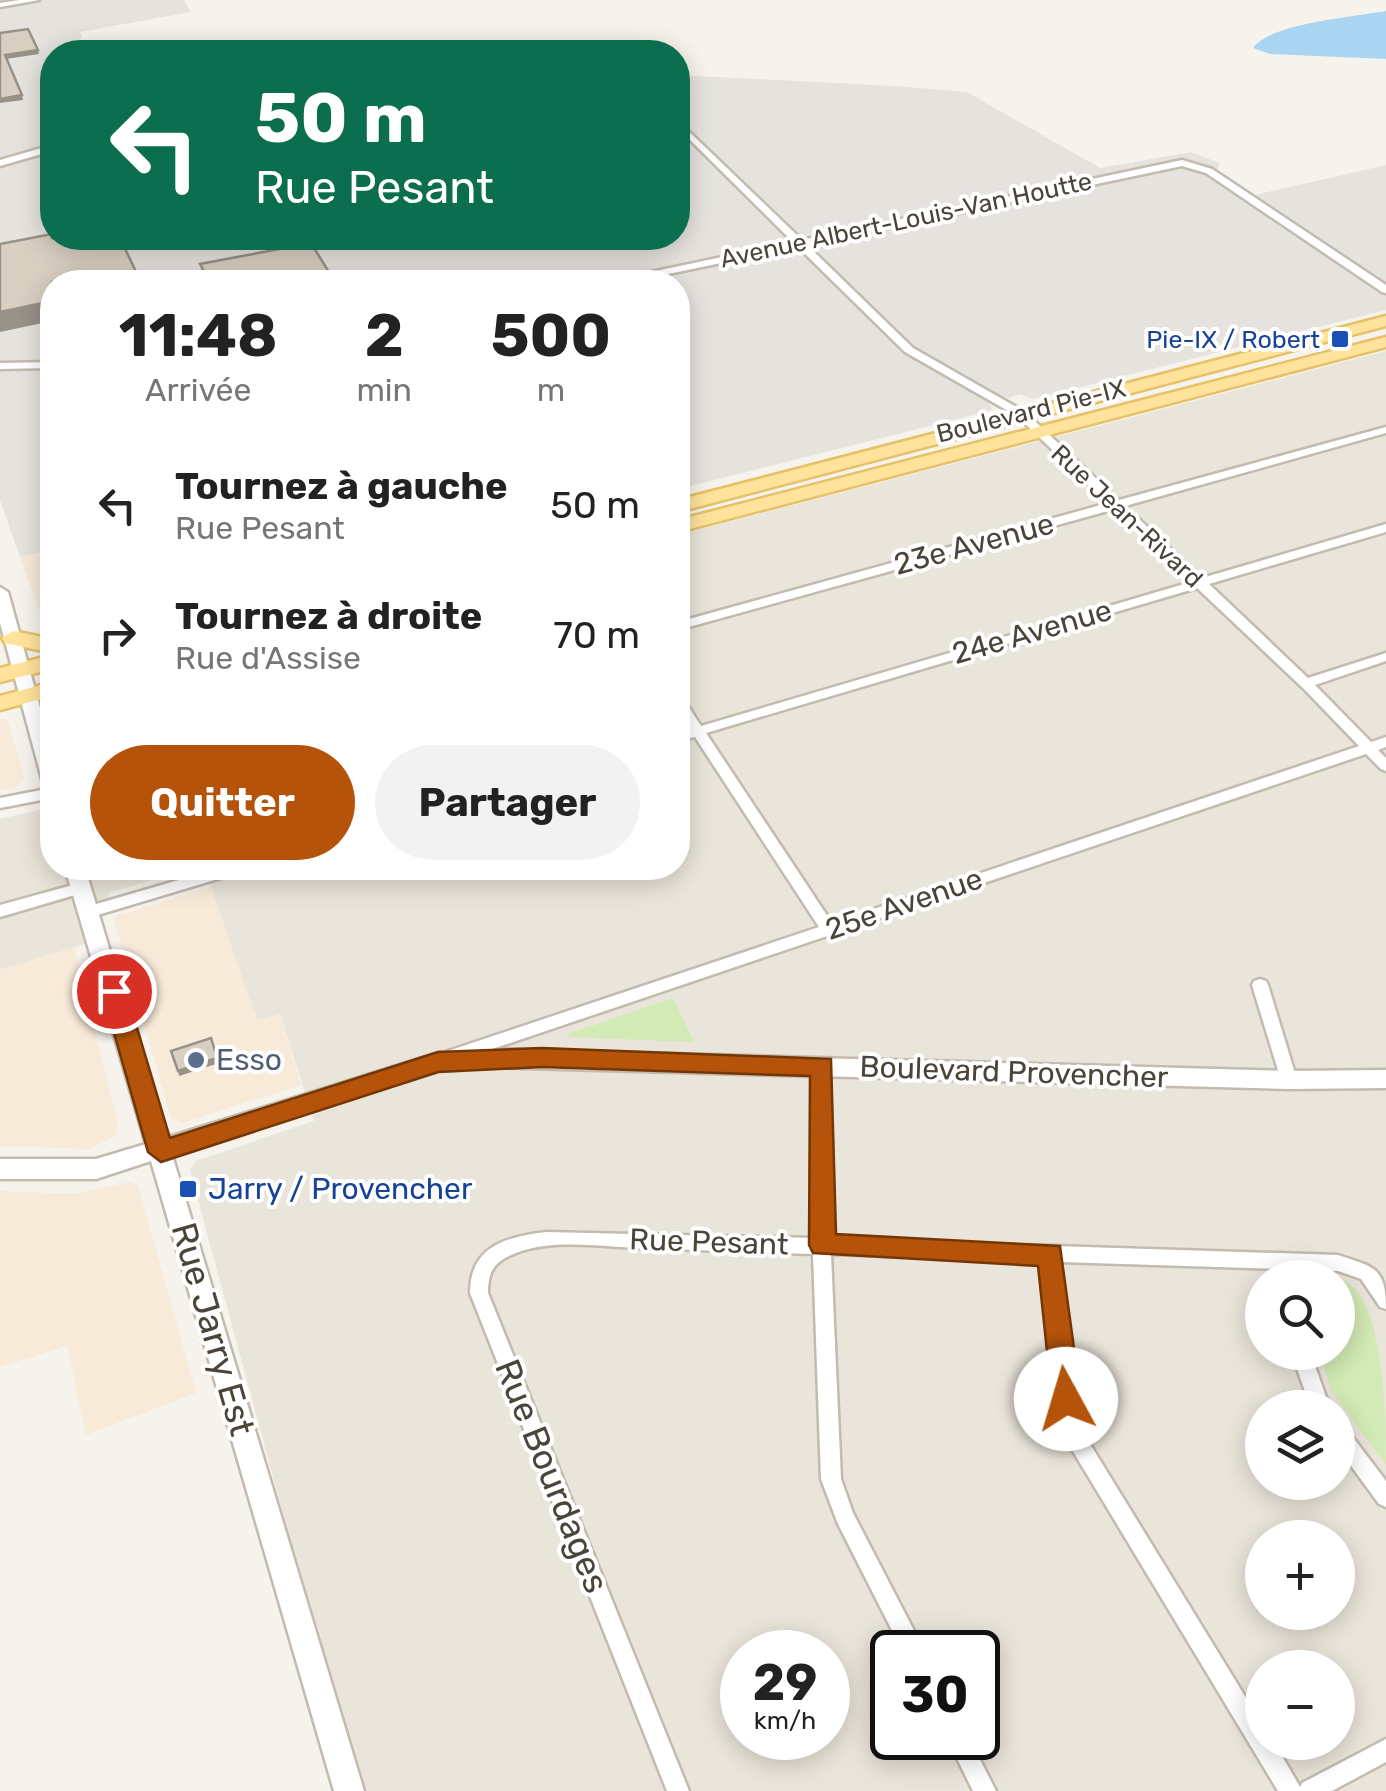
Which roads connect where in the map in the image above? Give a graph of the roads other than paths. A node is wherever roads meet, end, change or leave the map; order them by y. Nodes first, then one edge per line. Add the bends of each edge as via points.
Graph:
1 (35, 0) edge
2 (0, 5) edge
3 (690, 136) edge
4 (40, 151) edge
5 (0, 163) edge
6 (800, 244) junction
7 (675, 270) edge
8 (1380, 288) edge
9 (1386, 321) edge
10 (1386, 342) edge
11 (40, 365) edge
12 (0, 366) edge
13 (1021, 414) junction
14 (1386, 430) edge
15 (1038, 432) junction
16 (690, 503) edge
17 (1116, 505) junction
18 (690, 523) edge
19 (1386, 528) edge
20 (1199, 583) junction
21 (0, 592) edge
22 (690, 623) edge
23 (13, 638) junction
24 (40, 644) edge
25 (1386, 656) edge
26 (40, 665) edge
27 (11, 673) edge
28 (1306, 684) junction
29 (40, 692) edge
30 (28, 695) junction
31 (0, 703) edge
32 (690, 720) edge
33 (697, 731) junction
34 (690, 733) edge
35 (40, 739) edge
36 (1378, 745) edge
37 (1386, 766) edge
38 (40, 795) edge
39 (0, 803) edge
40 (73, 880) edge
41 (79, 880) edge
42 (195, 880) edge
43 (0, 911) edge
44 (90, 911) junction
45 (829, 930) junction
46 (1260, 985) dead end
47 (438, 1062) junction
48 (822, 1066) junction
49 (1386, 1079) edge
50 (1289, 1080) junction
51 (161, 1152) junction
52 (0, 1169) edge
53 (588, 1238) joint
54 (822, 1245) junction
55 (1050, 1255) junction
56 (1355, 1266) edge
57 (1245, 1267) edge
58 (1386, 1301) edge
59 (1355, 1456) edge
60 (1386, 1497) edge
61 (903, 1630) edge
62 (1386, 1750) edge
63 (969, 1760) edge
64 (349, 1791) edge
65 (678, 1791) edge
66 (985, 1791) edge
67 (1291, 1791) edge
68 (1310, 1791) edge

1 - 2 street
3 - 6 street, Rue Jean-Rivard
4 - 5 street
6 - 7 street, Avenue Albert-Louis-Van Houtte
6 - 8 street, Avenue Albert-Louis-Van Houtte via 1174,163 1195,165
6 - 13 street, Rue Jean-Rivard via 915,355
9 - 13 main road, Boulevard Pie-IX
10 - 15 main road, Boulevard Pie-IX
11 - 12 street
13 - 15 street, Rue Jean-Rivard
13 - 16 main road, Boulevard Pie-IX
14 - 17 street, 23e Avenue
15 - 17 street, Rue Jean-Rivard
15 - 18 main road, Boulevard Pie-IX
17 - 20 street, Rue Jean-Rivard
17 - 22 street, 23e Avenue
19 - 20 street, 24e Avenue
20 - 28 street, Rue Jean-Rivard
20 - 33 street, 24e Avenue
21 - 23 street
23 - 24 main road
23 - 27 street
25 - 28 street
26 - 27 main road
27 - 30 street
28 - 36 street, Rue Jean-Rivard
29 - 30 main road
30 - 31 main road
30 - 35 street
32 - 33 street
33 - 34 street, 24e Avenue
33 - 45 street
36 - 37 street, Rue Jean-Rivard
36 - 45 street, 25e Avenue
38 - 39 street
40 - 43 street
41 - 44 street, Rue Jarry Est
42 - 44 street
44 - 51 street, Rue Jarry Est
45 - 47 street, 25e Avenue
46 - 50 street
47 - 48 street, Boulevard Provencher via 542,1058
47 - 51 street, Boulevard Provencher
48 - 50 street, Boulevard Provencher
48 - 54 street
49 - 50 street, Boulevard Provencher
51 - 52 street, Boulevard Provencher via 78,1172
51 - 64 street, Rue Jarry Est
53 - 54 street, Rue Pesant
53 - 65 street, Rue Bourdages via 532,1240 497,1252 484,1264 479,1293
54 - 55 street, Rue Pesant
54 - 61 street via 831,1479
55 - 57 street, Rue Pesant
55 - 67 street via 1066,1399 1078,1442
56 - 58 street, Rue Pesant via 1379,1284
59 - 60 street
62 - 68 street
63 - 66 street

